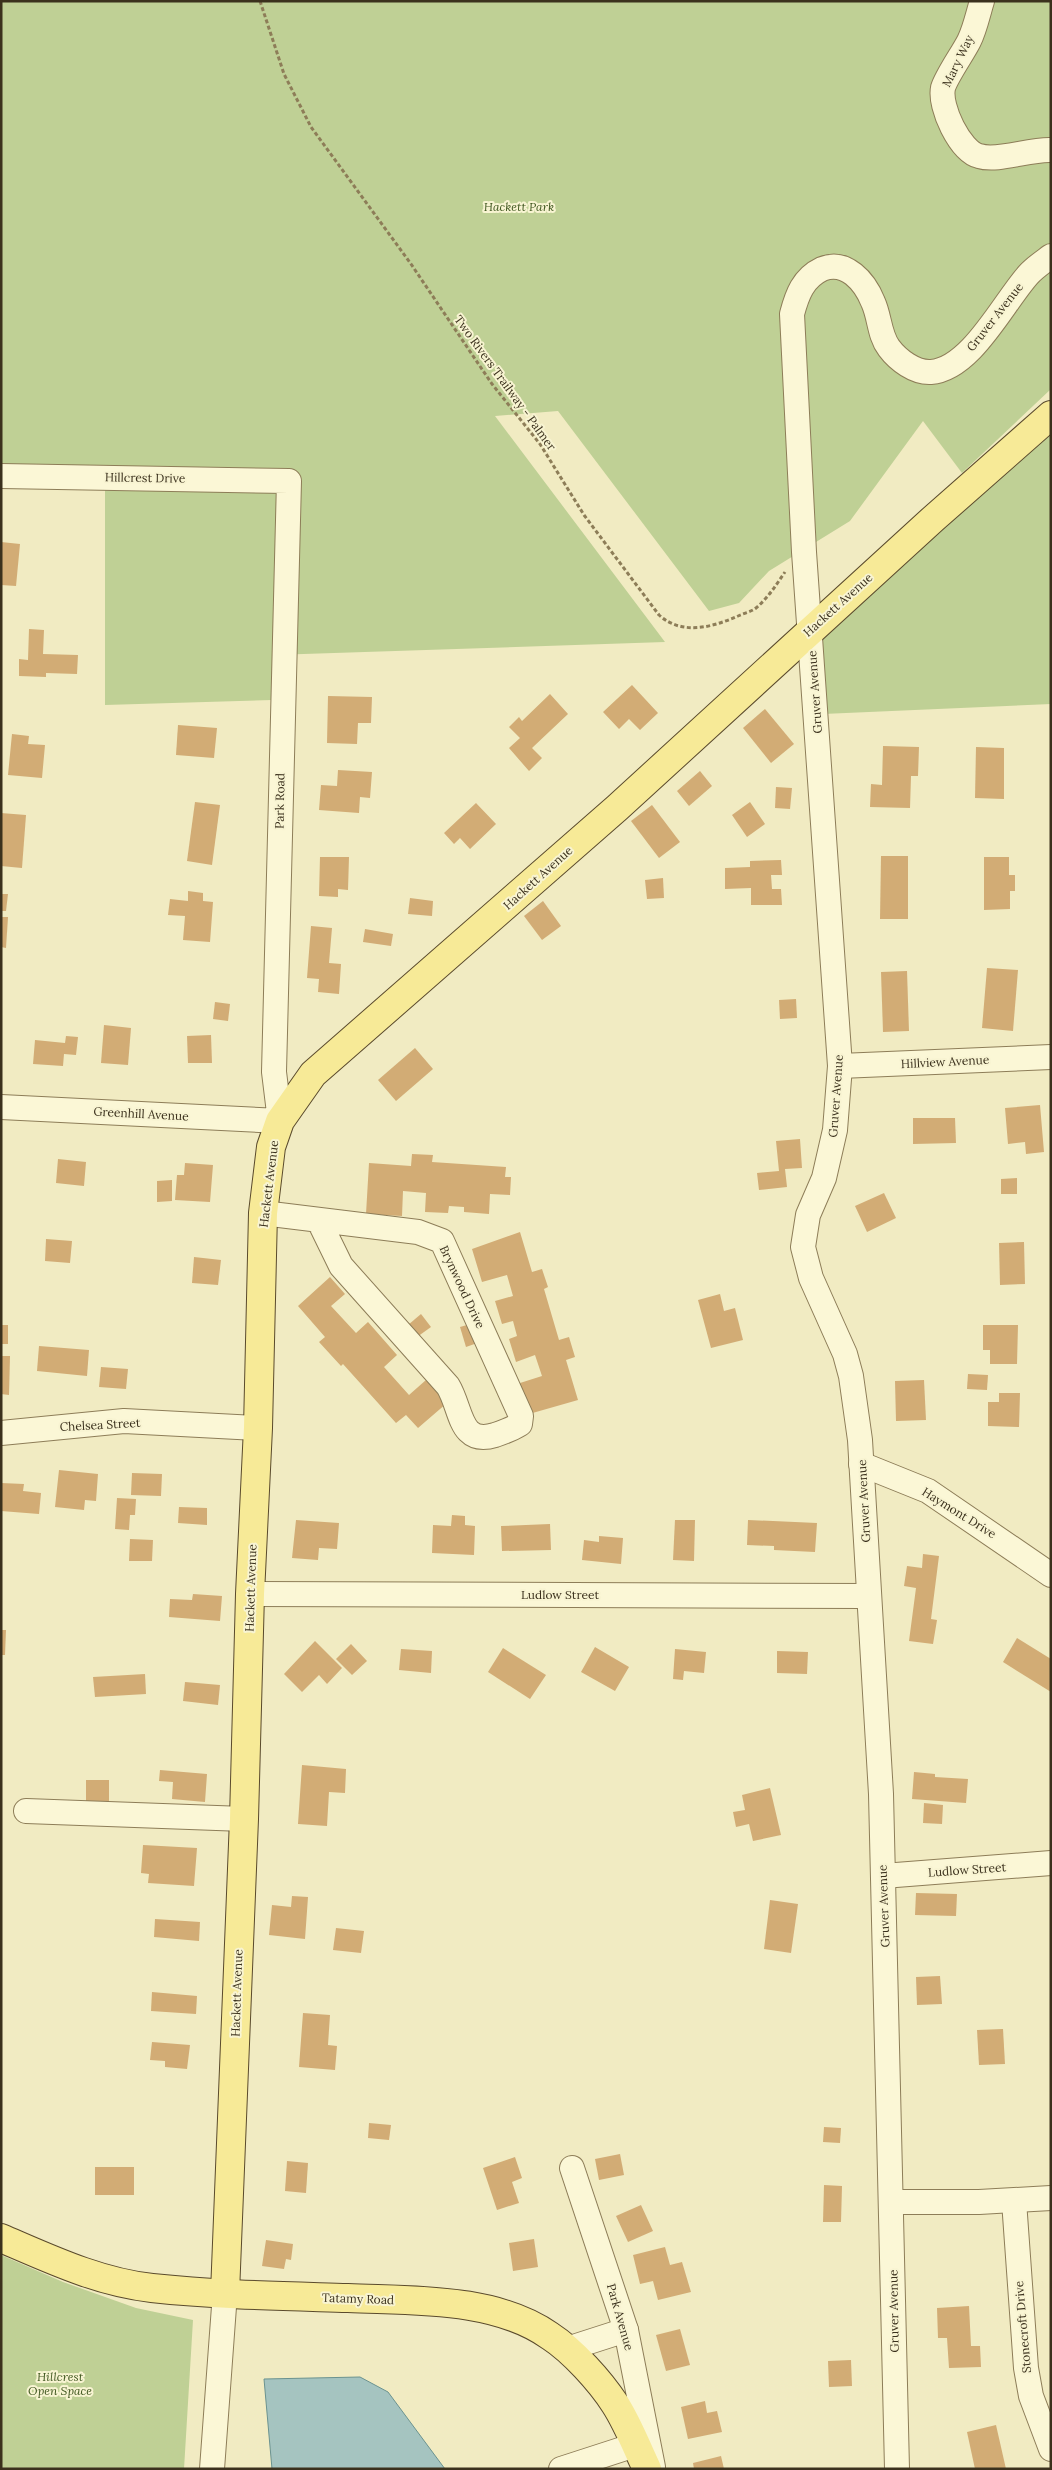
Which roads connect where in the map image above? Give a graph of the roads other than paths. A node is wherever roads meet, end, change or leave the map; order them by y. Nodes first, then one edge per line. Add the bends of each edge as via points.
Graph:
1 (982, 1) edge
2 (1051, 150) edge
3 (1051, 256) edge
4 (1051, 415) edge
5 (1, 476) edge
6 (289, 481) joint
7 (811, 629) junction
8 (1051, 1057) edge
9 (840, 1066) junction
10 (1, 1107) edge
11 (280, 1121) junction
12 (263, 1213) junction
13 (318, 1221) junction
14 (258, 1428) junction
15 (1, 1433) edge
16 (862, 1464) junction
17 (1051, 1575) edge
18 (250, 1594) junction
19 (870, 1596) junction
20 (26, 1811) dead end
21 (244, 1819) junction
22 (1051, 1863) edge
23 (883, 1876) junction
24 (572, 2168) dead end
25 (1051, 2198) edge
26 (1014, 2201) junction
27 (892, 2202) junction
28 (1, 2238) edge
29 (224, 2294) junction
30 (626, 2330) junction
31 (567, 2349) junction
32 (1051, 2449) edge
33 (641, 2457) edge
34 (212, 2469) edge
35 (561, 2469) edge
36 (654, 2469) edge
37 (897, 2469) edge

1 - 2 street, Mary Way via 970,38 943,89 946,112 960,141 977,156
3 - 7 street, Gruver Avenue via 1028,275 958,361 930,372 913,369 889,348 873,302 850,271 829,266 815,272 804,283 792,314
4 - 7 main road, Hackett Avenue
5 - 6 street, Hillcrest Drive
6 - 11 street, Park Road via 274,1072
7 - 9 street, Gruver Avenue
7 - 11 main road, Hackett Avenue via 609,814 313,1074
8 - 9 street, Hillview Avenue
9 - 16 street, Gruver Avenue via 835,1130 824,1178 808,1215 803,1247 811,1278 845,1354 851,1376
10 - 11 street, Greenhill Avenue
11 - 12 main road, Hackett Avenue via 271,1147
12 - 13 street, Brynwood Drive
12 - 14 main road, Hackett Avenue
13 - 13 street, Brynwood Drive via 418,1232 442,1241 521,1416 520,1424 486,1438 469,1433 448,1386 341,1266
14 - 15 street, Chelsea Street via 124,1421
14 - 18 main road, Hackett Avenue
16 - 17 street, Haymont Drive via 928,1491
16 - 19 street, Gruver Avenue
18 - 19 street, Ludlow Street
18 - 21 main road, Hackett Avenue
19 - 23 street, Gruver Avenue
20 - 21 street
21 - 29 main road, Hackett Avenue
22 - 23 street, Ludlow Street
23 - 27 street, Gruver Avenue
24 - 30 street, Park Avenue
25 - 26 street
26 - 27 street
26 - 32 street, Stonecroft Drive via 1026,2368 1031,2396
27 - 37 street, Gruver Avenue
28 - 29 main road, Tatamy Road via 60,2264 110,2281
29 - 31 main road, Tatamy Road via 442,2302 505,2314 536,2327
29 - 34 street
30 - 31 street
30 - 36 street, Park Avenue
31 - 33 main road, Tatamy Road via 615,2404
33 - 35 street

